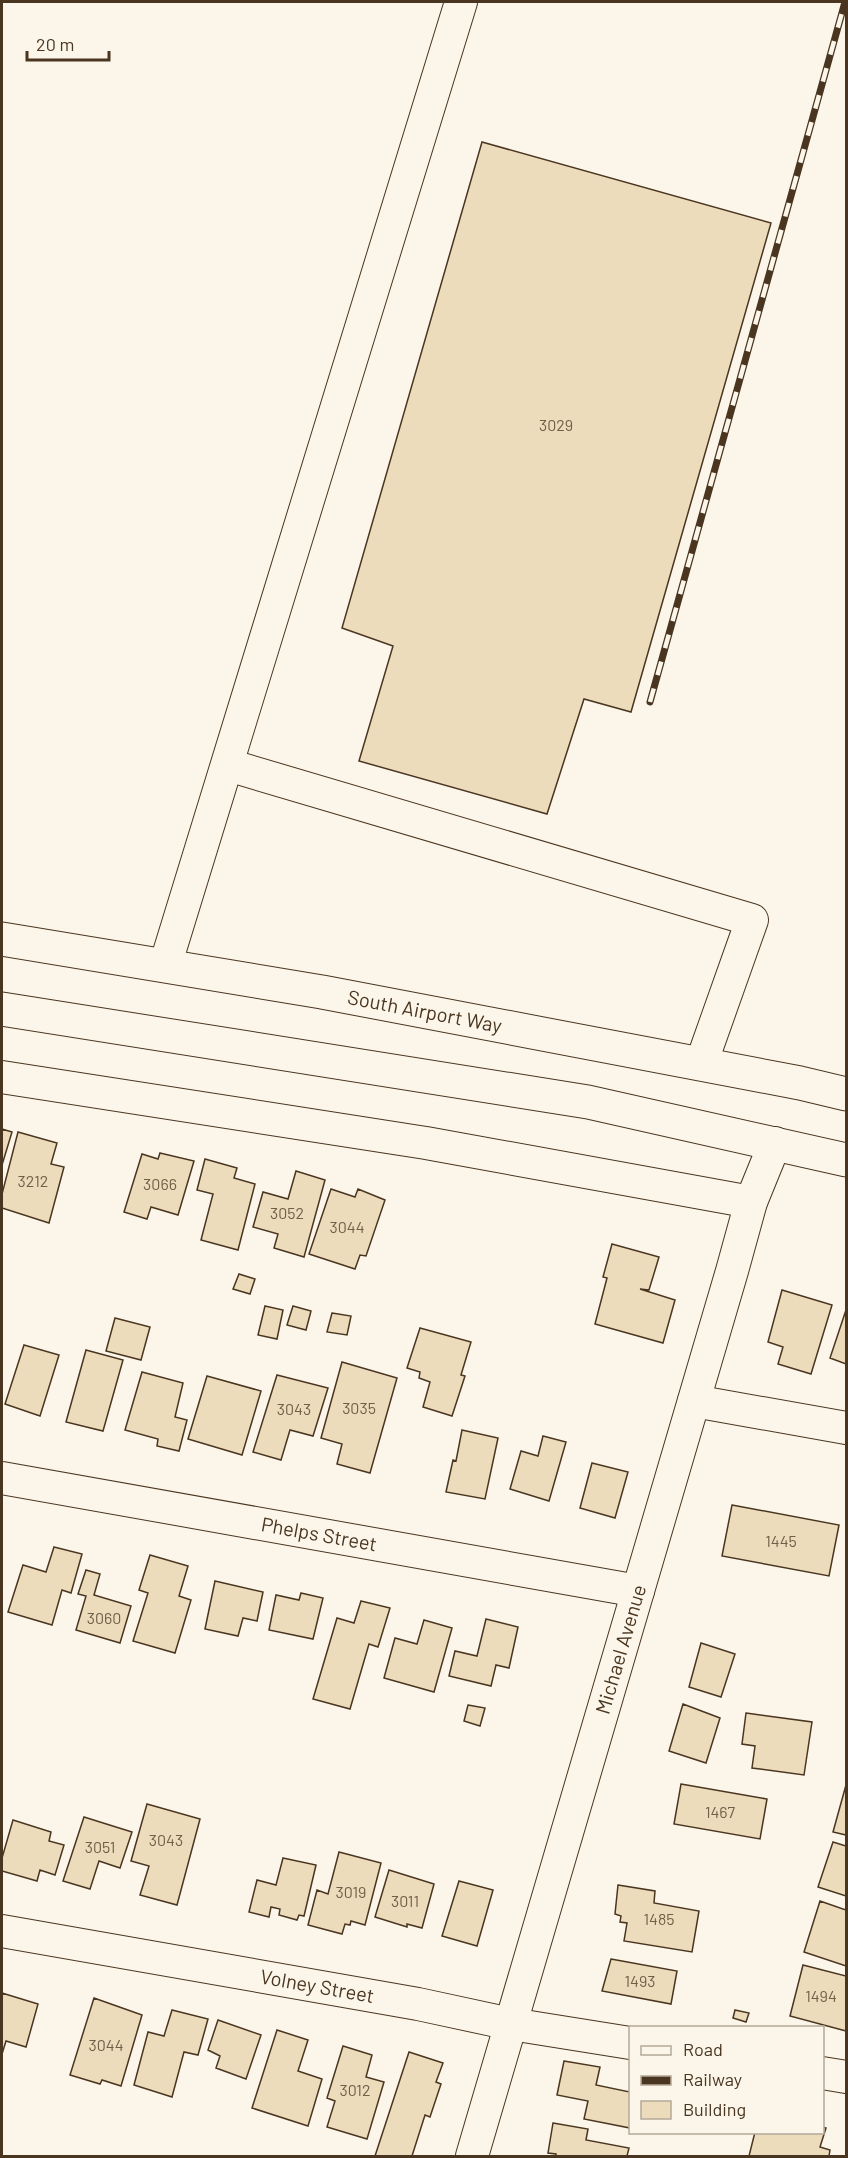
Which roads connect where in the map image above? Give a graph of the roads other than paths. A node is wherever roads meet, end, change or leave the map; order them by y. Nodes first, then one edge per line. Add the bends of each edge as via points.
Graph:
1 (461, 2) edge
2 (228, 765) junction
3 (2, 939) edge
4 (165, 966) junction
5 (2, 1009) edge
6 (701, 1064) junction
7 (2, 1077) edge
8 (846, 1094) edge
9 (774, 1143) junction
10 (846, 1160) edge
11 (751, 1202) junction
12 (694, 1401) junction
13 (846, 1428) edge
14 (2, 1478) edge
15 (638, 1591) junction
16 (2, 1931) edge
17 (511, 2025) junction
18 (629, 2043) edge
19 (824, 2073) edge
20 (846, 2076) edge
21 (472, 2157) edge

1 - 2 street
2 - 4 street
2 - 6 street via 752,920
3 - 4 main road, South Airport Way
4 - 6 main road, South Airport Way
5 - 9 main road via 588,1102
6 - 8 main road, South Airport Way
7 - 11 street via 426,1143
9 - 10 main road
9 - 11 street, Michael Avenue
11 - 12 street, Michael Avenue
12 - 13 street
12 - 15 street, Michael Avenue
14 - 15 street, Phelps Street
15 - 17 street, Michael Avenue
16 - 17 street, Volney Street via 418,2004
17 - 18 street, Volney Street
17 - 21 street, Michael Avenue
19 - 20 street

